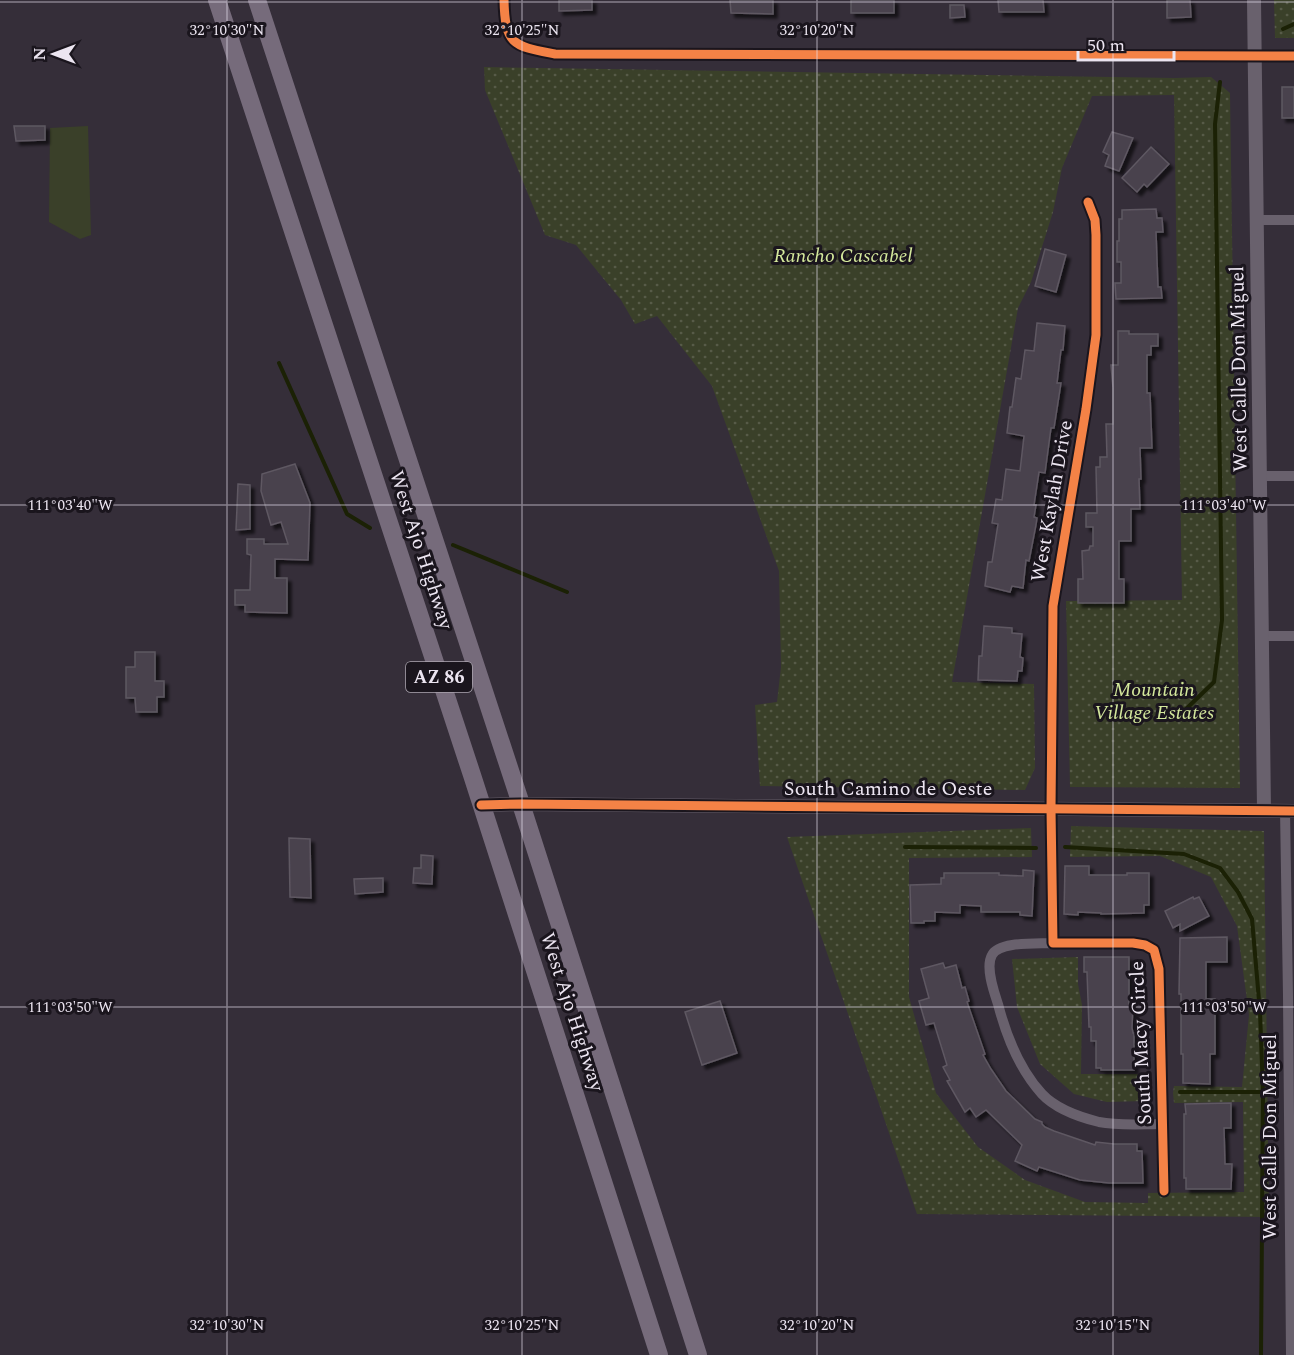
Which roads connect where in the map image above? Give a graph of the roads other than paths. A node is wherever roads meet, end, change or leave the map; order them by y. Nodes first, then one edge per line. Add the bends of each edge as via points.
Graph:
1 (217, 0) edge
2 (257, 0) edge
3 (504, 0) edge
4 (1254, 0) edge
5 (1255, 56) junction
6 (1294, 56) edge
7 (1088, 202) dead end
8 (1257, 220) junction
9 (1294, 220) edge
10 (1260, 476) junction
11 (1294, 476) edge
12 (1262, 636) junction
13 (1294, 636) edge
14 (520, 804) junction
15 (481, 805) junction
16 (1051, 809) junction
17 (1264, 810) junction
18 (1289, 810) edge
19 (1053, 943) junction
20 (1291, 996) edge
21 (1163, 1124) junction
22 (1291, 1164) edge
23 (1164, 1191) dead end
24 (659, 1355) edge
25 (698, 1355) edge
26 (1291, 1355) edge

1 - 15 main road, West Ajo Highway / AZ 86
2 - 14 main road, West Ajo Highway / AZ 86
3 - 5 street via 505,20 513,41 523,48 555,54
4 - 5 street, West Calle Don Miguel
5 - 6 street
5 - 8 street, West Calle Don Miguel
7 - 16 street, West Kaylah Drive via 1096,235 1096,334 1053,606
8 - 9 street
8 - 10 street, West Calle Don Miguel
10 - 11 street
10 - 12 street, West Calle Don Miguel
12 - 13 street
12 - 17 street, West Calle Don Miguel
14 - 15 street, South Camino de Oeste
14 - 16 street, South Camino de Oeste
14 - 25 main road, West Ajo Highway / AZ 86
15 - 24 main road, West Ajo Highway / AZ 86
16 - 17 street, South Camino de Oeste
16 - 19 street
17 - 18 street, South Camino de Oeste
18 - 20 street, West Calle Don Miguel
19 - 21 street, South Macy Circle via 1133,943 1154,950 1159,969
19 - 21 street, South Macy Circle via 1008,945 988,951 999,1010 1025,1072 1043,1095 1068,1112 1099,1122
20 - 22 street, West Calle Don Miguel
21 - 23 street, South Macy Circle
22 - 26 street, West Calle Don Miguel

